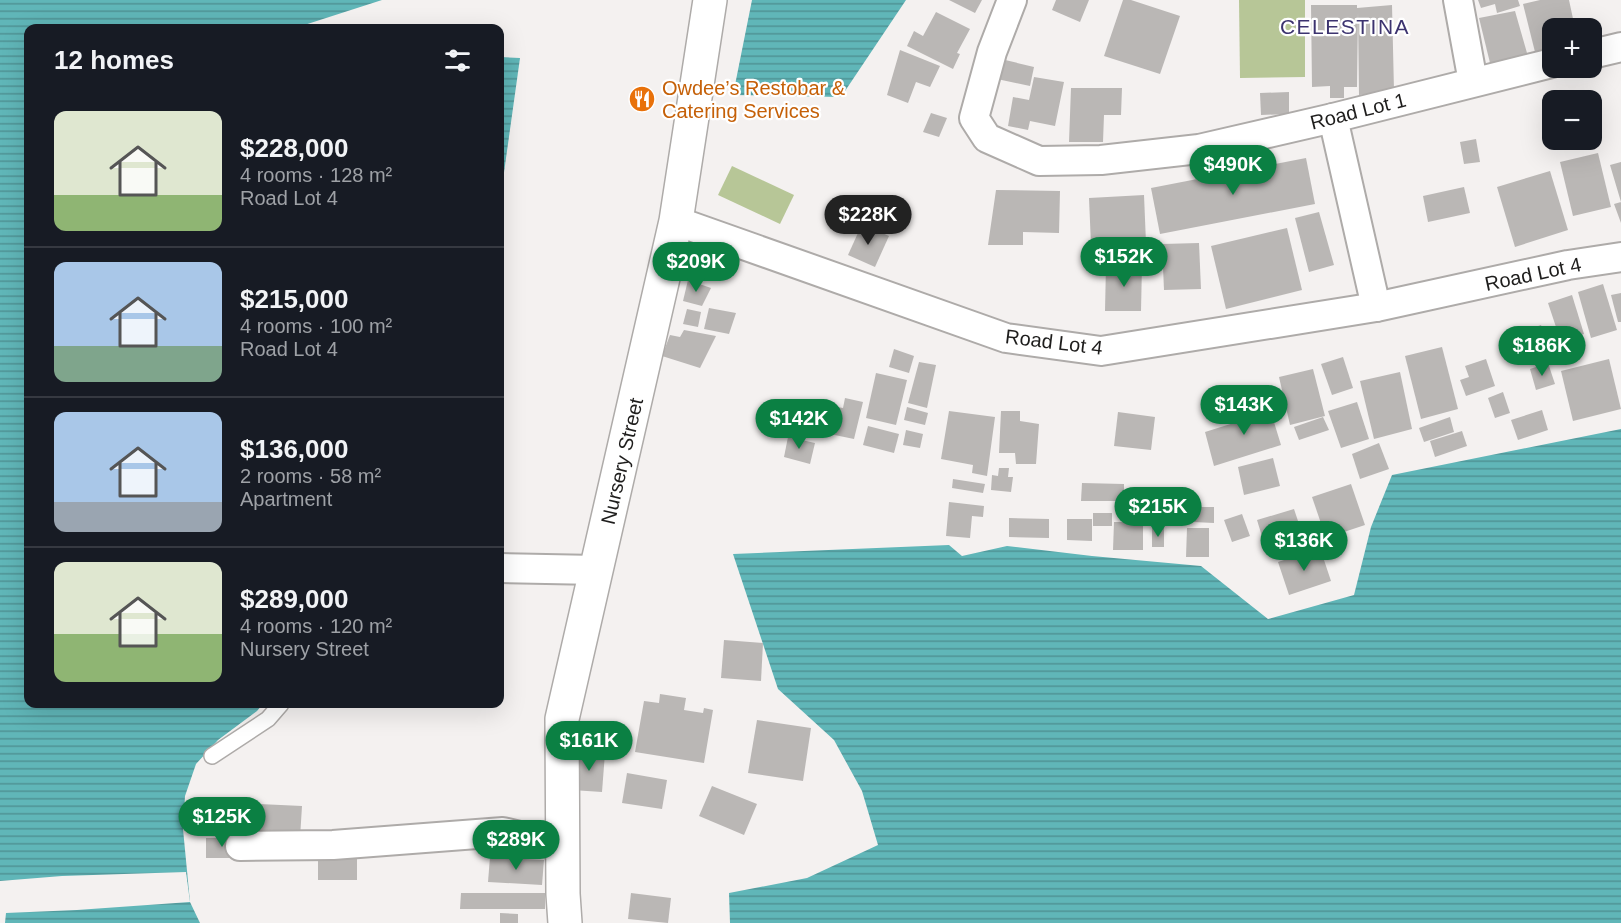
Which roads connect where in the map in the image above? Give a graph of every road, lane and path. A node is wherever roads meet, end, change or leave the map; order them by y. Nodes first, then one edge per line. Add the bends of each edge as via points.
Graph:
1 (710, 0) edge
2 (1012, 0) edge
3 (1458, 0) edge
4 (1621, 47) edge
5 (1602, 52) edge
6 (1542, 65) edge
7 (1473, 82) junction
8 (1333, 118) junction
9 (676, 221) junction
10 (1621, 257) edge
11 (1376, 307) junction
12 (504, 567) edge
13 (597, 570) junction
14 (278, 708) edge
15 (212, 756) dead end
16 (240, 846) dead end
17 (562, 846) junction
18 (565, 923) edge

1 - 9 main road, Nursery Street
2 - 8 street, Road Lot 1 via 992,52 974,118 987,138 1039,161 1101,160 1199,149
3 - 7 street
4 - 5 street
6 - 7 street, Road Lot 1
7 - 8 street, Road Lot 1
8 - 11 street
9 - 11 street, Road Lot 4 via 1006,338 1101,351
9 - 13 main road, Nursery Street
10 - 11 street, Road Lot 4
12 - 13 street
13 - 17 main road, Nursery Street via 562,718
14 - 15 lane via 268,719
16 - 17 street via 333,845 502,832
17 - 18 main road, Nursery Street

